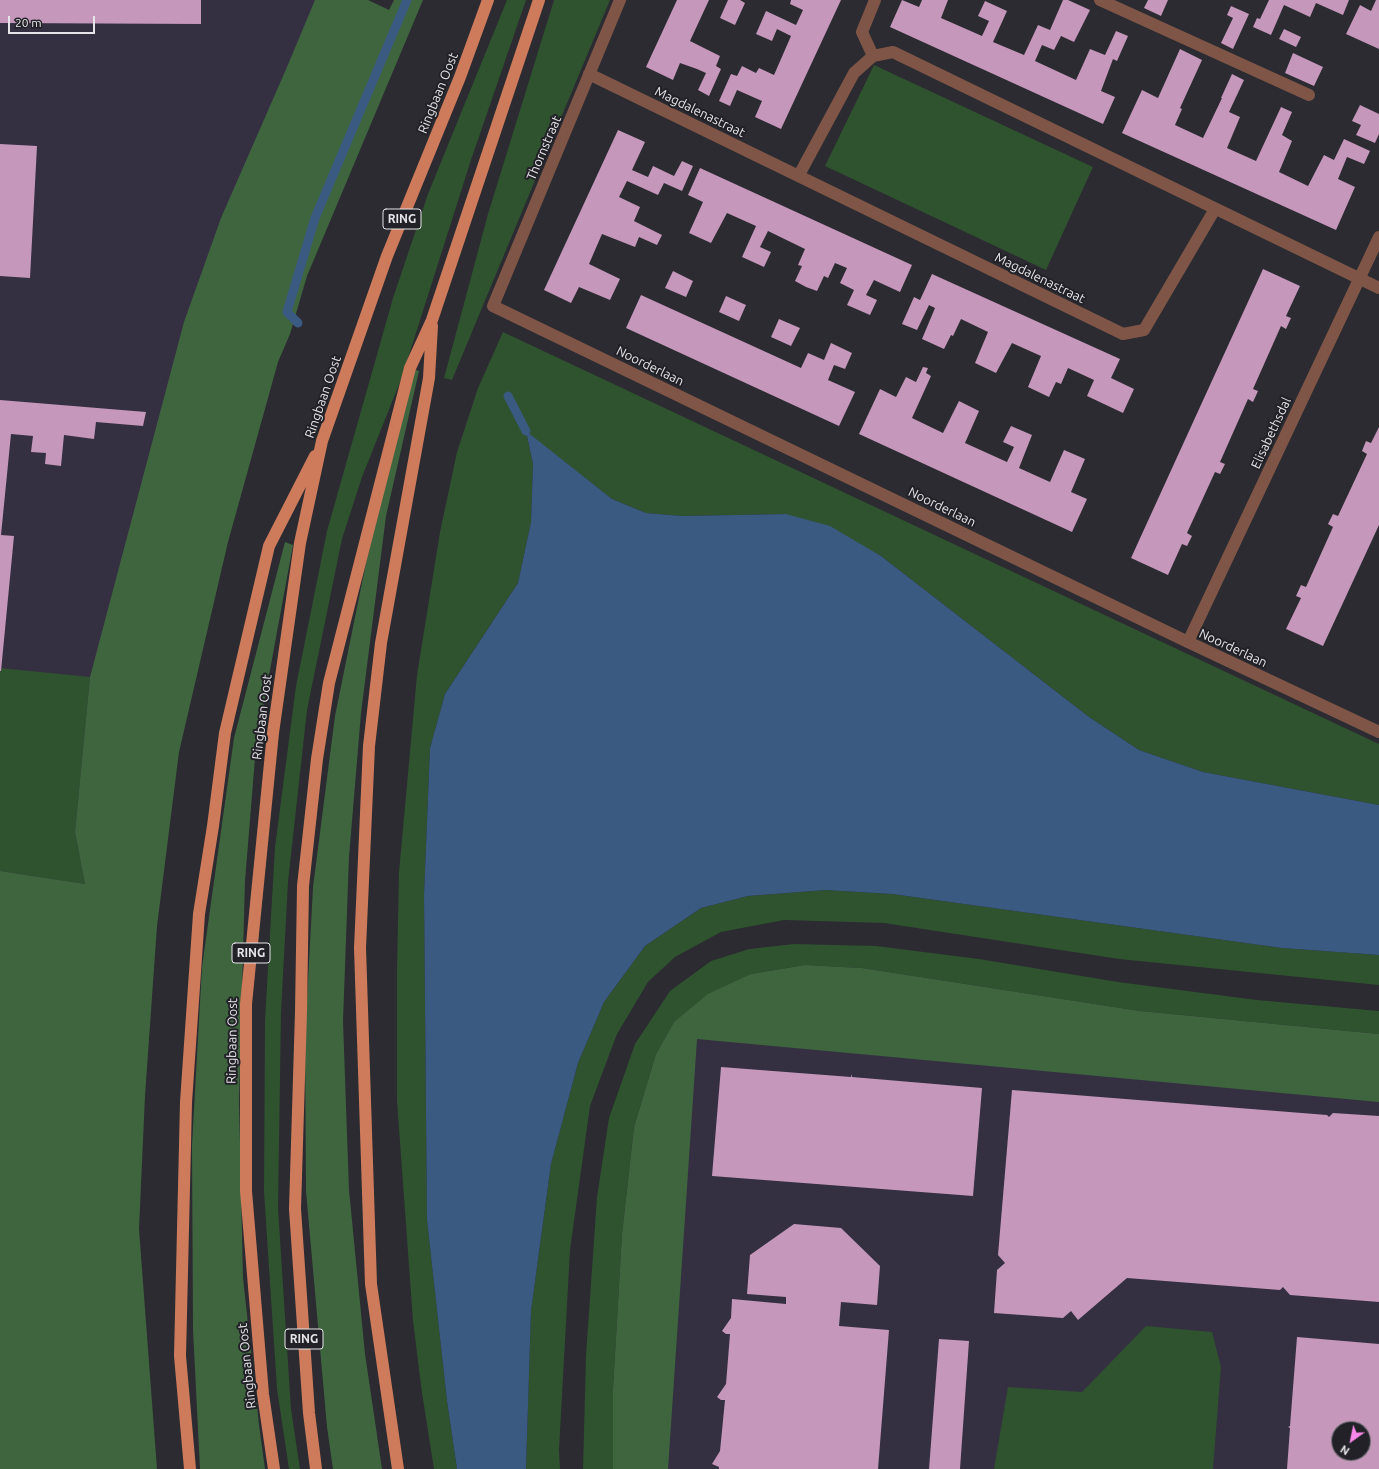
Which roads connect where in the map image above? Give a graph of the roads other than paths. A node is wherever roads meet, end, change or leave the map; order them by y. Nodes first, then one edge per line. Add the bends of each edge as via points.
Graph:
1 (488, 0) edge
2 (539, 0) edge
3 (620, 0) edge
4 (875, 0) edge
5 (1100, 0) edge
6 (873, 56) junction
7 (589, 74) junction
8 (1309, 95) dead end
9 (799, 175) junction
10 (1215, 209) junction
11 (1379, 237) edge
12 (1358, 279) junction
13 (1379, 288) edge
14 (493, 306) joint
15 (432, 320) junction
16 (322, 441) junction
17 (1188, 642) junction
18 (1379, 732) edge
19 (190, 1469) edge
20 (274, 1469) edge
21 (316, 1469) edge
22 (398, 1469) edge

1 - 16 main road, Ringbaan Oost / RING via 460,77 387,256
2 - 15 main road, RING
3 - 7 street, Thornstraat
4 - 6 street via 862,32
5 - 8 street
6 - 9 street via 854,73
6 - 10 street via 893,52
7 - 9 street, Magdalenastraat
7 - 14 street, Thornstraat
9 - 10 street, Magdalenastraat via 1123,334 1144,330
10 - 12 street
11 - 12 street, Elisabethsdal
12 - 13 street
12 - 17 street, Elisabethsdal
14 - 17 street, Noorderlaan
15 - 21 main road, RING via 410,368 329,683 317,759 303,886 296,1209 308,1412
15 - 22 main road via 430,378 381,643 372,714 360,948 371,1284
16 - 19 main road via 269,546 225,733 199,914 186,1102 180,1356
16 - 20 main road, Ringbaan Oost / RING via 300,543 273,733 246,1004 246,1191 263,1394
17 - 18 street, Noorderlaan

